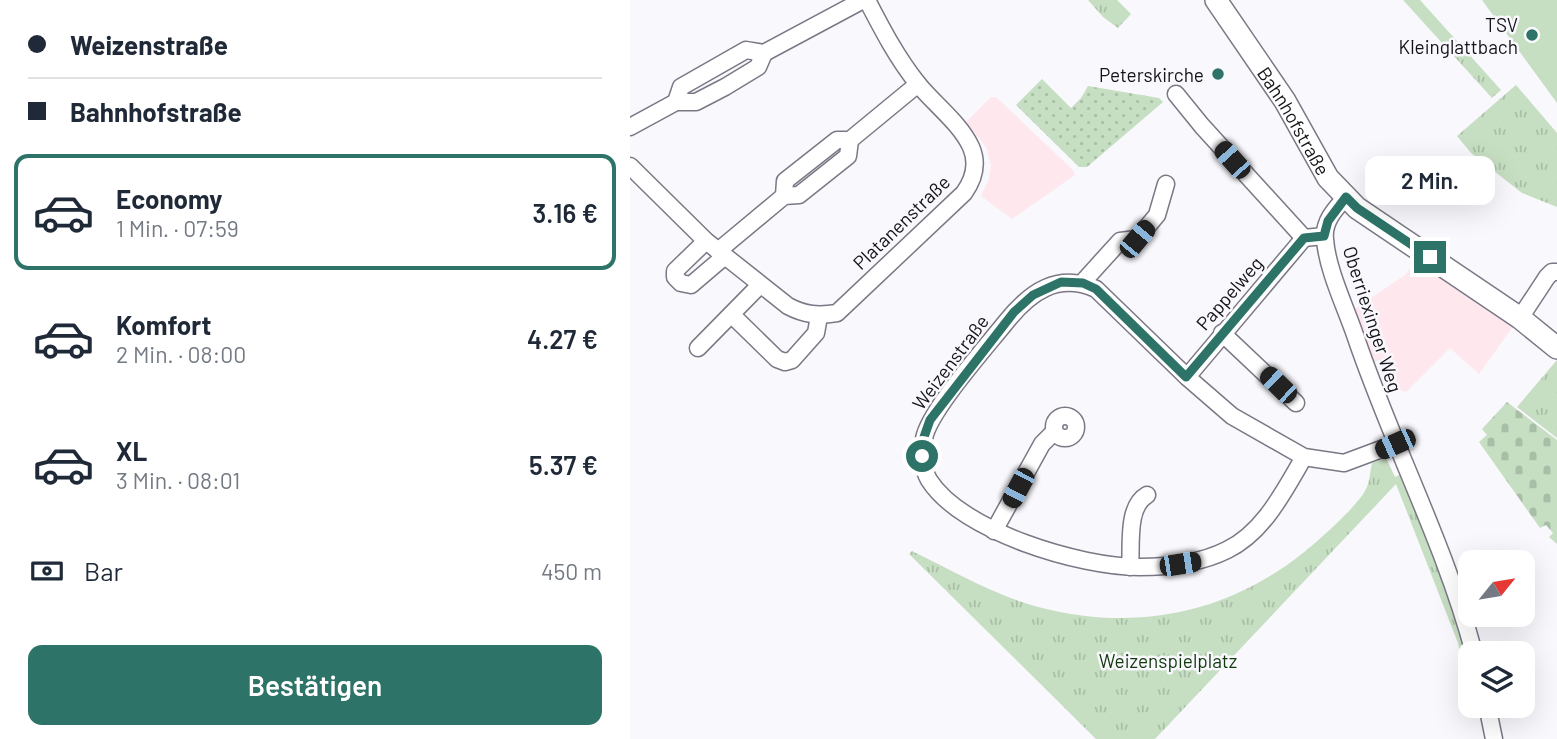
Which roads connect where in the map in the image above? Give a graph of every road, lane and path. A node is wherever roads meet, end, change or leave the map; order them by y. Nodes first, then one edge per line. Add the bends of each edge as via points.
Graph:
1 (865, 0) edge
2 (1219, 1) edge
3 (918, 83) junction
4 (1176, 94) dead end
5 (630, 127) edge
6 (630, 166) edge
7 (1166, 184) dead end
8 (1346, 197) junction
9 (1324, 236) junction
10 (1304, 238) junction
11 (717, 249) junction
12 (1557, 272) edge
13 (1083, 283) junction
14 (760, 285) junction
15 (732, 315) junction
16 (819, 316) junction
17 (1520, 318) junction
18 (1222, 333) junction
19 (698, 348) dead end
20 (1557, 348) edge
21 (1186, 377) junction
22 (1296, 403) dead end
23 (1054, 432) dead end
24 (1395, 444) junction
25 (1304, 457) junction
26 (1147, 495) dead end
27 (994, 531) junction
28 (1130, 567) junction
29 (1470, 641) edge
30 (1490, 718) edge
31 (1494, 739) edge

1 - 3 street, Platanenstraße
1 - 5 street via 764,52 758,68 725,87 696,102 676,102
2 - 8 main road, Bahnhofstraße via 1285,101 1328,178
3 - 11 street via 850,140 837,140 785,181 783,196
3 - 16 street, Platanenstraße via 971,147 972,179 964,193 836,313
4 - 10 street
6 - 11 street
7 - 13 street via 1157,215 1137,239 1121,241
8 - 9 street, Oberriexinger Weg via 1328,221
8 - 17 main road, Bahnhofstraße
9 - 10 street
9 - 24 street, Oberriexinger Weg
10 - 18 street, Pappelweg
11 - 14 street
12 - 17 street via 1547,277
13 - 21 street via 1096,289
13 - 27 street, Weizenstraße via 1061,282 1033,295 1014,312 930,420 922,456 928,479 951,503
14 - 15 street
14 - 16 street via 801,313
15 - 16 street via 785,362 816,333
15 - 19 street
17 - 20 main road, Bahnhofstraße
18 - 21 street, Pappelweg
18 - 22 street
21 - 25 street via 1232,416
23 - 27 street via 1042,444
24 - 25 street via 1344,463
24 - 29 street, Oberriexinger Weg via 1449,574
25 - 28 street, Weizenstraße via 1263,522 1229,549 1196,561
26 - 28 street via 1134,510
27 - 28 street, Weizenstraße via 1044,550
30 - 31 street

